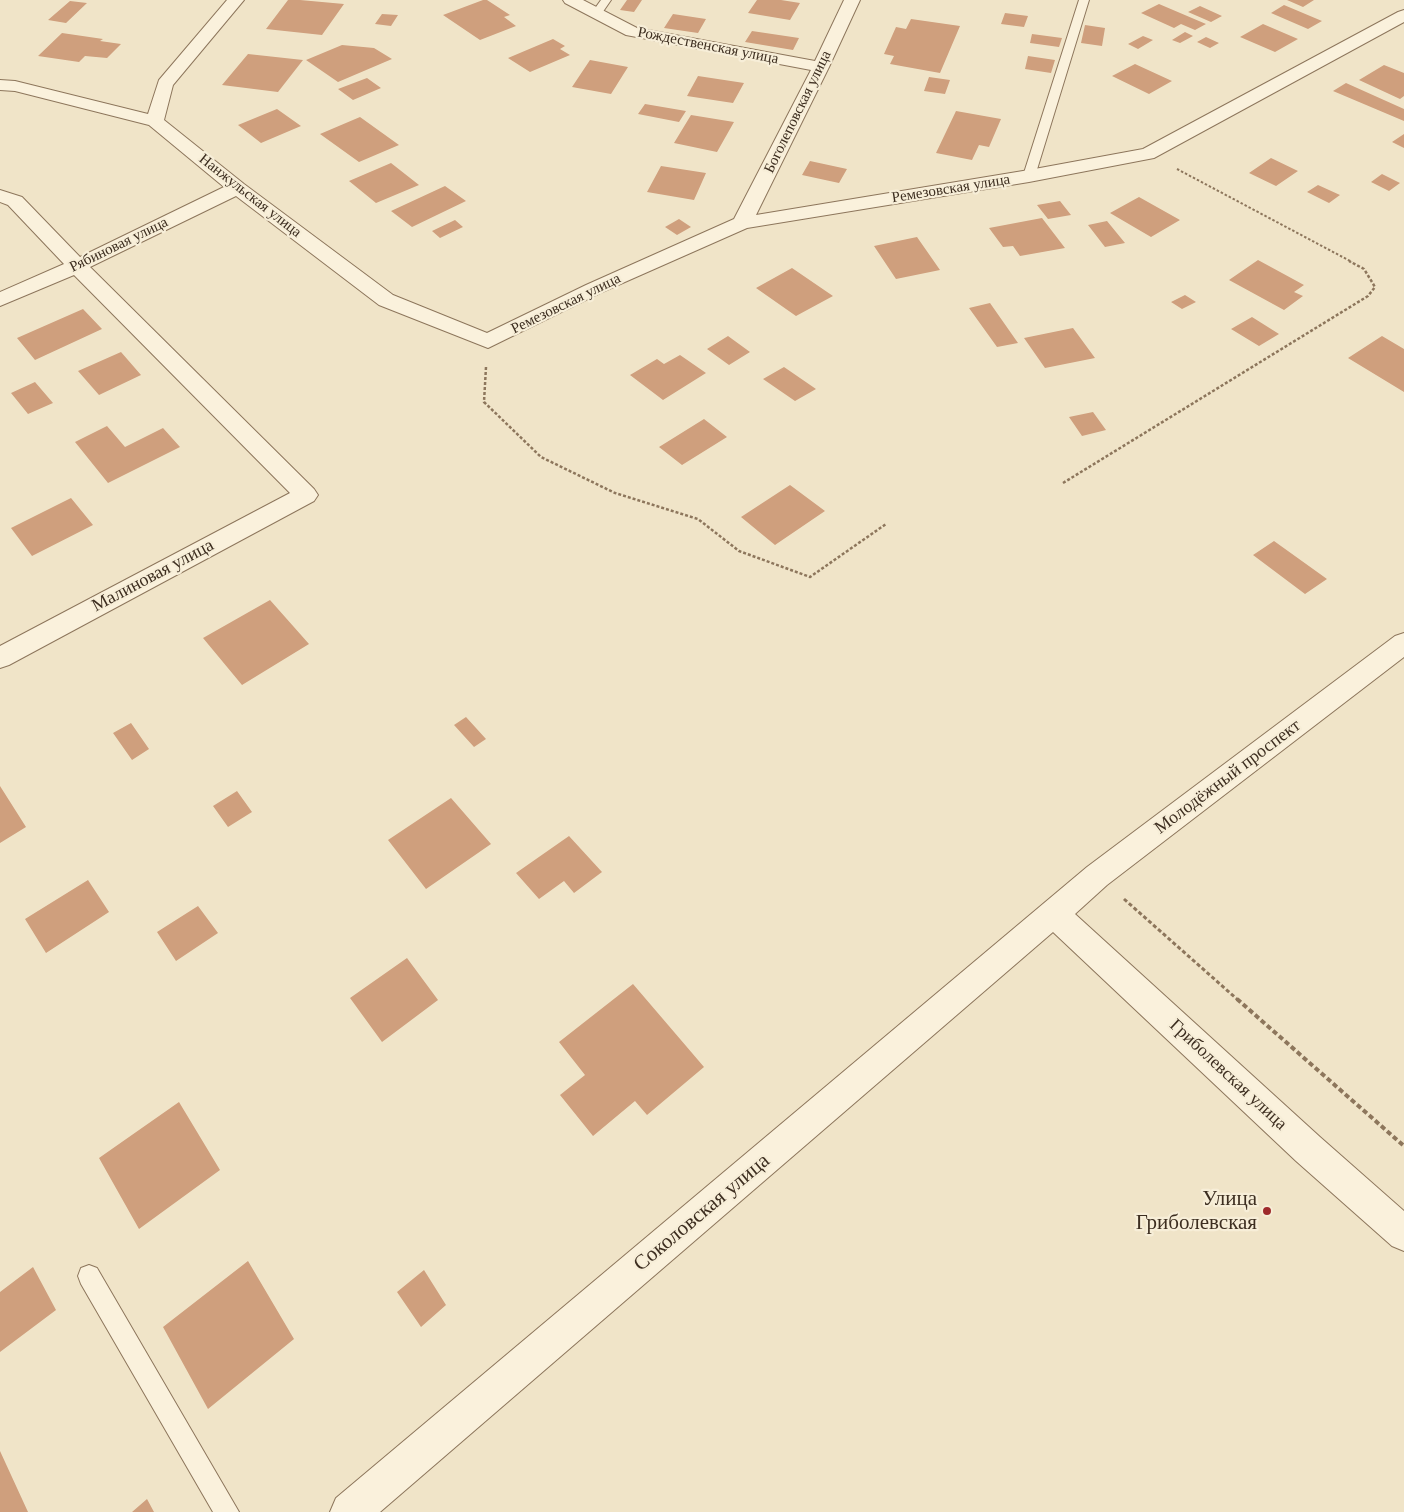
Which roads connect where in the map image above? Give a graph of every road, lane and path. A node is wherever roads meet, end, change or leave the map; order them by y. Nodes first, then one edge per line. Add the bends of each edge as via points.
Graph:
1 (236, 0) edge
2 (571, 0) edge
3 (606, 0) edge
4 (852, 0) edge
5 (1084, 0) edge
6 (596, 14) junction
7 (1404, 15) edge
8 (821, 67) junction
9 (0, 84) edge
10 (155, 121) junction
11 (1148, 154) junction
12 (1029, 176) junction
13 (237, 188) junction
14 (0, 196) edge
15 (742, 223) junction
16 (77, 266) junction
17 (0, 300) edge
18 (488, 341) junction
19 (1063, 483) dead end
20 (886, 524) dead end
21 (1404, 643) edge
22 (0, 658) edge
23 (1097, 876) junction
24 (1054, 914) junction
25 (1404, 1146) edge
26 (1404, 1234) edge
27 (89, 1276) dead end
28 (227, 1512) edge
29 (350, 1512) edge

1 - 10 street via 165,84
2 - 6 street, Рождественская улица
3 - 6 lane
4 - 8 street, Боголеповская улица
5 - 12 lane
6 - 8 street, Рождественская улица via 632,32
7 - 11 street, Ремезовская улица
8 - 15 street, Боголеповская улица
9 - 10 street, Нанжульская улица
10 - 13 street, Нанжульская улица
11 - 12 street, Ремезовская улица
11 - 19 path via 1364,269 1375,287 1368,296
12 - 15 street, Ремезовская улица
13 - 16 street, Рябиновая улица
13 - 18 street, Нанжульская улица via 386,300
14 - 16 street via 15,201
15 - 18 street, Ремезовская улица via 593,289
16 - 17 street, Рябиновая улица
16 - 22 street, Малиновая улица via 306,494
18 - 20 path via 484,402 541,457 615,494 698,519 739,551 810,577
21 - 23 street, Молодёжный проспект
23 - 24 street, Молодёжный проспект
23 - 25 path
24 - 26 street, Гриболевская улица
24 - 29 street, Соколовская улица
27 - 28 lane

